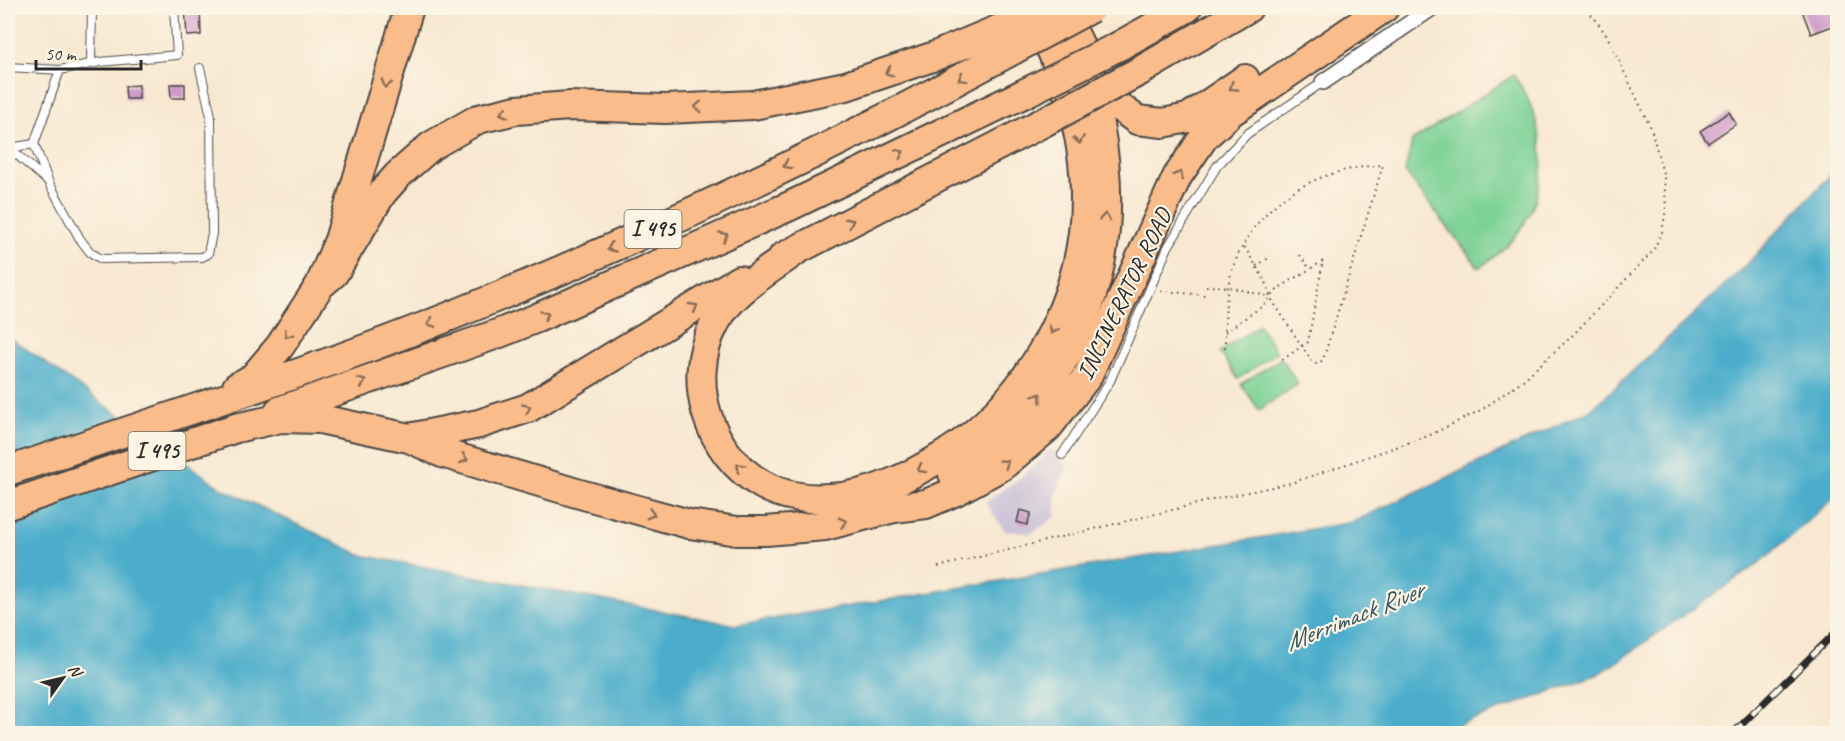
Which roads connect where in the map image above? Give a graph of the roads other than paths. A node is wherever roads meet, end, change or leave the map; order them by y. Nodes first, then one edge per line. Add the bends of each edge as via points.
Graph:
1 (92, 8) edge
2 (174, 8) edge
3 (400, 8) edge
4 (409, 8) edge
5 (1030, 8) edge
6 (1044, 8) edge
7 (1060, 8) edge
8 (1091, 8) edge
9 (1187, 8) edge
10 (1248, 8) edge
11 (1351, 8) edge
12 (1384, 8) edge
13 (1432, 8) edge
14 (1008, 39) junction
15 (398, 42) junction
16 (91, 64) junction
17 (8, 67) edge
18 (200, 68) dead end
19 (60, 70) junction
20 (1090, 74) junction
21 (1323, 82) joint
22 (34, 144) junction
23 (8, 148) edge
24 (49, 183) junction
25 (798, 249) junction
26 (320, 285) junction
27 (409, 438) junction
28 (1062, 455) dead end
29 (8, 471) edge
30 (8, 503) edge
31 (894, 508) junction

1 - 16 lane
2 - 16 lane via 177,55
3 - 15 highway
4 - 15 highway
5 -> 25 highway via 1055,58 1074,117 1084,175 1084,219 1074,276 1049,338 1016,390 987,422 927,466 858,494 831,498 789,495 748,475 709,424 700,375 704,349 728,303
6 - 14 highway, bridge
7 - 20 highway
8 - 14 highway, I 495, bridge
30 -> 9 highway, I 495, bridge via 307,402 537,318 790,206 1027,92
25 -> 10 highway, bridge via 1140,71
11 -> 20 highway via 1188,118 1163,123 1137,120 1115,104
31 -> 12 highway via 926,504 956,491 1002,466 1048,427 1087,377 1177,177 1204,137 1231,112
13 - 21 street, INCINERATOR ROAD
14 -> 26 highway via 935,56 846,86 753,105 666,109 570,106 516,110 478,119 431,146 398,175 382,193 334,273
14 -> 29 highway, I 495 via 933,94 643,234 442,319 280,379
15 -> 26 highway via 339,240
16 - 19 lane
17 - 19 lane
18 - 24 lane via 211,116 212,233 208,254 101,259 80,239
19 - 22 lane
31 -> 20 highway via 974,462 1017,424 1052,378 1085,314 1098,274 1106,207 1104,151
21 - 28 lane, INCINERATOR ROAD via 1247,134 1217,166 1168,247 1110,381
22 - 23 lane
22 - 24 lane
23 - 24 lane
27 -> 25 highway via 479,424 528,408 729,286
26 -> 29 highway via 280,346 253,378 209,402
27 - 30 highway via 320,419 281,418 236,428
27 -> 31 highway via 442,453 579,494 715,528 766,531 825,526

